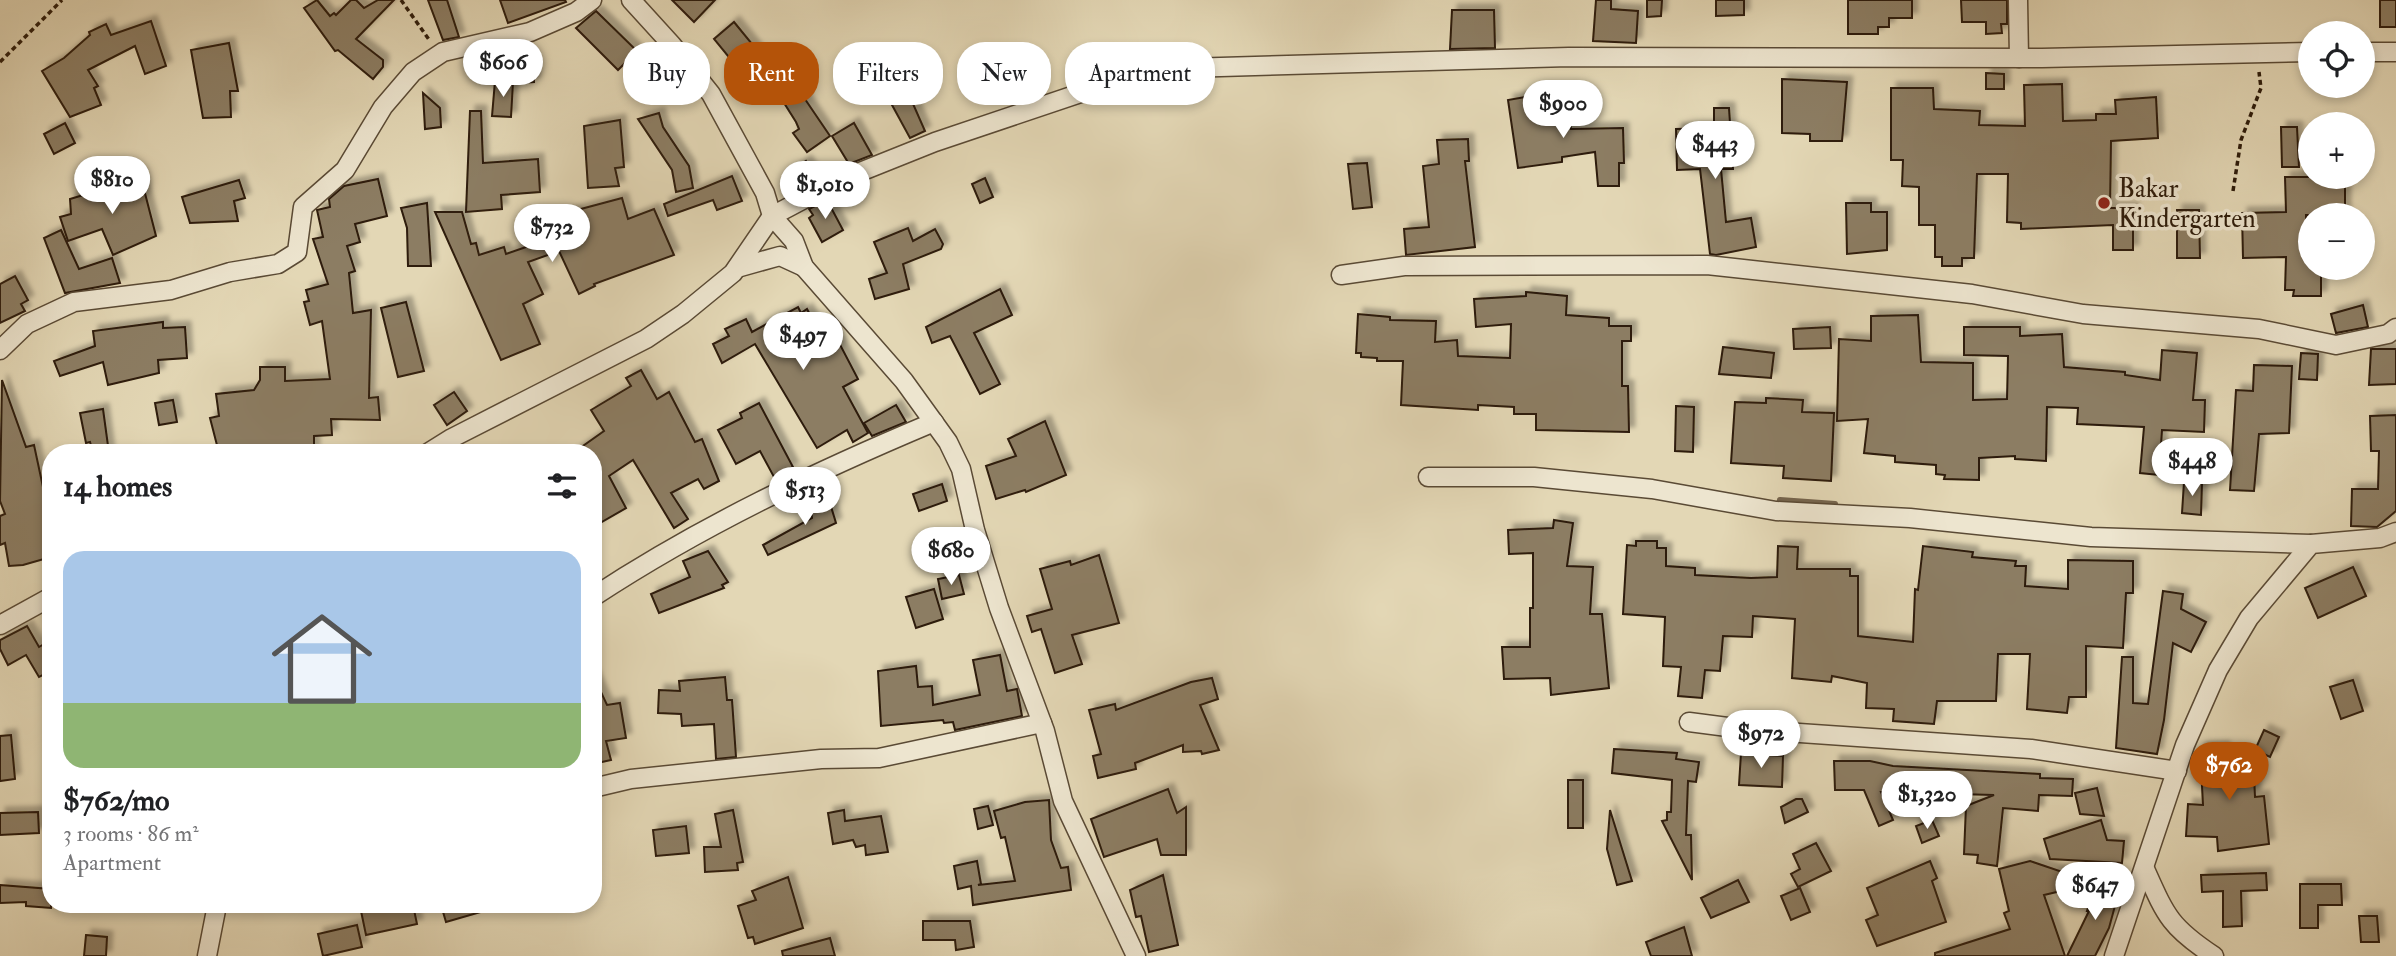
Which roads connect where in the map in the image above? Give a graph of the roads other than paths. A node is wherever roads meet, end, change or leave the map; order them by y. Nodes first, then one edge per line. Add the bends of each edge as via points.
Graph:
1 (593, 0) edge
2 (631, 0) edge
3 (2018, 0) edge
4 (2298, 52) edge
5 (2375, 52) edge
6 (2396, 52) edge
7 (2019, 58) junction
8 (772, 216) junction
9 (804, 267) junction
10 (737, 268) junction
11 (1341, 275) dead end
12 (2396, 328) edge
13 (0, 350) edge
14 (934, 422) junction
15 (442, 444) edge
16 (1427, 477) dead end
17 (2396, 532) edge
18 (2311, 544) junction
19 (602, 591) edge
20 (42, 602) edge
21 (0, 625) edge
22 (1689, 722) dead end
23 (1042, 723) junction
24 (2177, 771) junction
25 (602, 786) edge
26 (2145, 869) junction
27 (215, 913) edge
28 (207, 956) edge
29 (1136, 956) edge
30 (2114, 956) edge
31 (2214, 956) edge

1 - 13 street via 530,32 440,55 413,72 383,107 345,170 303,207 297,252 278,264 230,272 171,290 74,302 27,324
2 - 8 street via 710,94 765,193
3 - 7 street
4 - 7 street
5 - 6 street
7 - 8 street via 1569,57 1152,69 935,142 840,180
8 - 9 street via 794,241
8 - 10 street
9 - 10 street via 780,256
9 - 14 street
10 - 15 street via 646,339
11 - 12 street via 1404,266 1707,265 1972,294 2083,314 2259,329 2336,345 2388,334
14 - 19 street via 749,505
14 - 23 street via 961,469 999,608
16 - 18 street via 1534,477 1652,489 1776,511 1910,518 2091,537
17 - 18 street via 2380,538
18 - 24 street via 2249,618 2185,745
20 - 21 street
22 - 24 street via 2031,749
23 - 25 street via 879,758 821,759
23 - 29 street via 1063,801
24 - 26 street
26 - 30 street
26 - 31 street via 2167,918
27 - 28 street

